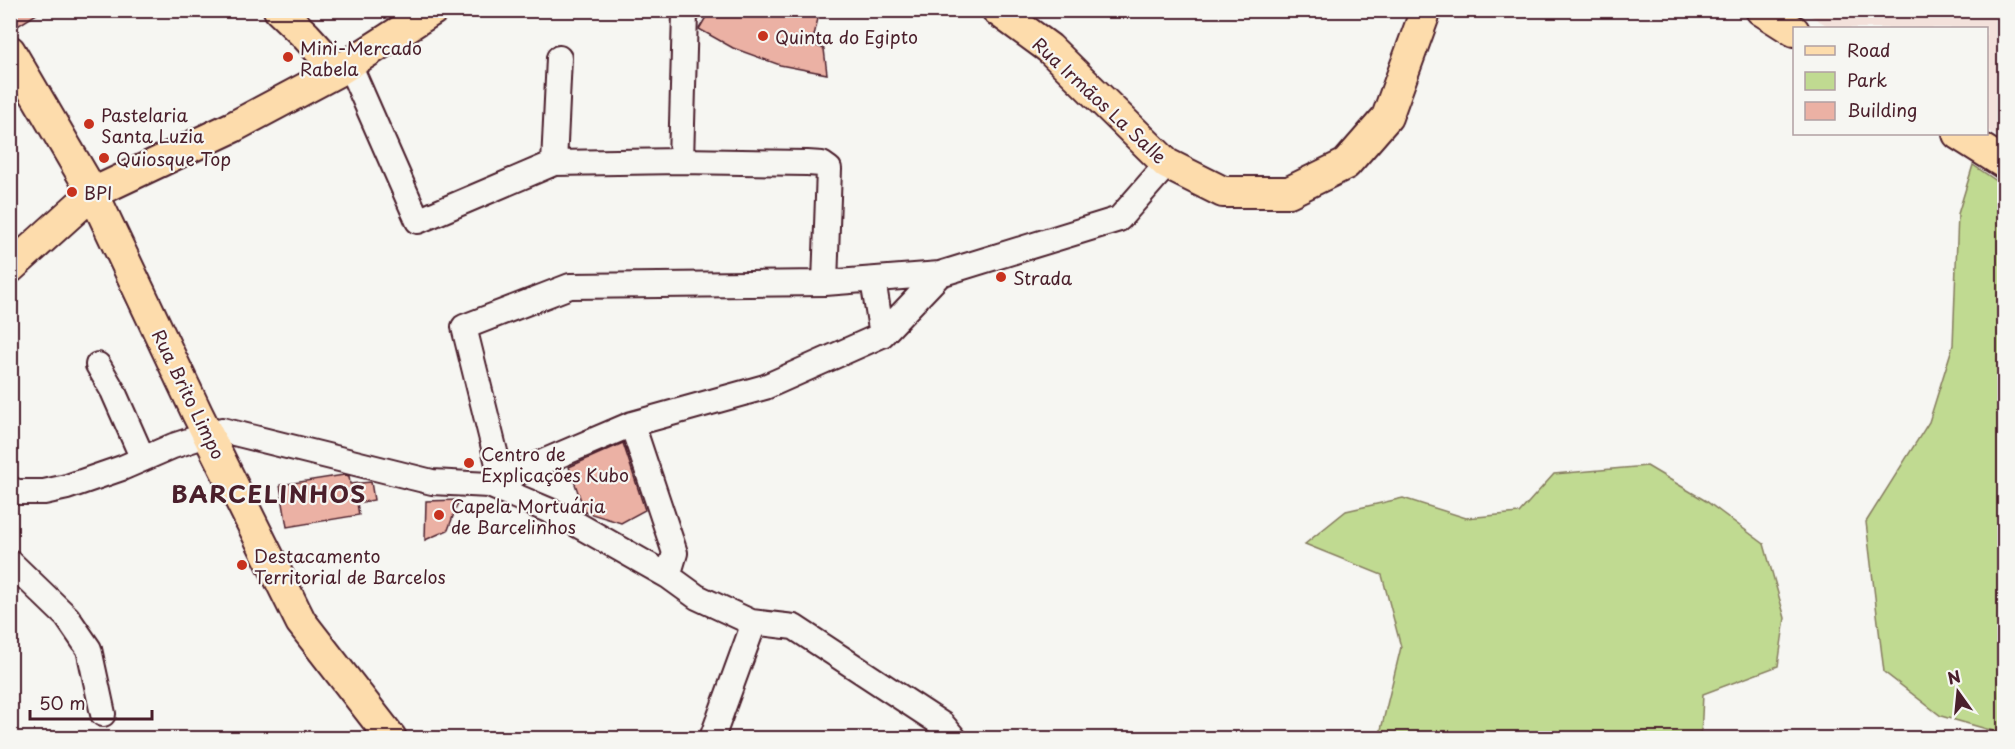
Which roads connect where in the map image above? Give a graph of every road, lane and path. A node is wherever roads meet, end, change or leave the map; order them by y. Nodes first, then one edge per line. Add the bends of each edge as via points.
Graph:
1 (279, 10) edge
2 (433, 10) edge
3 (997, 10) edge
4 (1426, 10) edge
5 (1761, 10) edge
6 (685, 14) dead end
7 (1793, 30) edge
8 (10, 51) edge
9 (559, 58) dead end
10 (343, 67) junction
11 (1960, 135) edge
12 (681, 161) junction
13 (554, 163) junction
14 (2004, 163) edge
15 (1167, 164) junction
16 (93, 194) junction
17 (10, 268) edge
18 (940, 274) junction
19 (873, 280) junction
20 (825, 283) junction
21 (882, 335) junction
22 (98, 365) dead end
23 (632, 424) junction
24 (208, 433) junction
25 (143, 459) junction
26 (495, 482) junction
27 (10, 489) edge
28 (10, 562) edge
29 (668, 576) junction
30 (754, 623) junction
31 (103, 714) dead end
32 (391, 738) edge
33 (712, 738) edge
34 (954, 738) edge

1 - 10 main road
2 - 10 main road
3 - 15 main road, Rua Irmãos La Salle via 1049,48
4 - 15 main road, Rua Irmãos La Salle via 1387,117 1346,164 1289,192 1223,192
5 - 7 main road
6 - 12 street
8 - 16 main road, Rua Brito Limpo
9 - 13 street
10 - 13 street via 418,221
10 - 16 main road via 233,127
11 - 14 main road
12 - 13 street
12 - 20 street via 822,164 829,169
15 - 18 street via 1119,219
16 - 17 main road
16 - 24 main road, Rua Brito Limpo
18 - 19 street
18 - 21 street
19 - 20 street
19 - 21 street
20 - 26 street via 570,286 464,327
21 - 23 street via 765,387
22 - 25 street
23 - 26 street
23 - 29 street via 675,553
24 - 25 street
24 - 26 street via 222,430 241,434 432,482
24 - 32 main road, Rua Brito Limpo via 301,622
25 - 27 street via 67,488 44,492
26 - 29 street
28 - 31 street via 67,617 88,649
29 - 30 street via 697,597
30 - 33 street
30 - 34 street via 794,627 943,725

